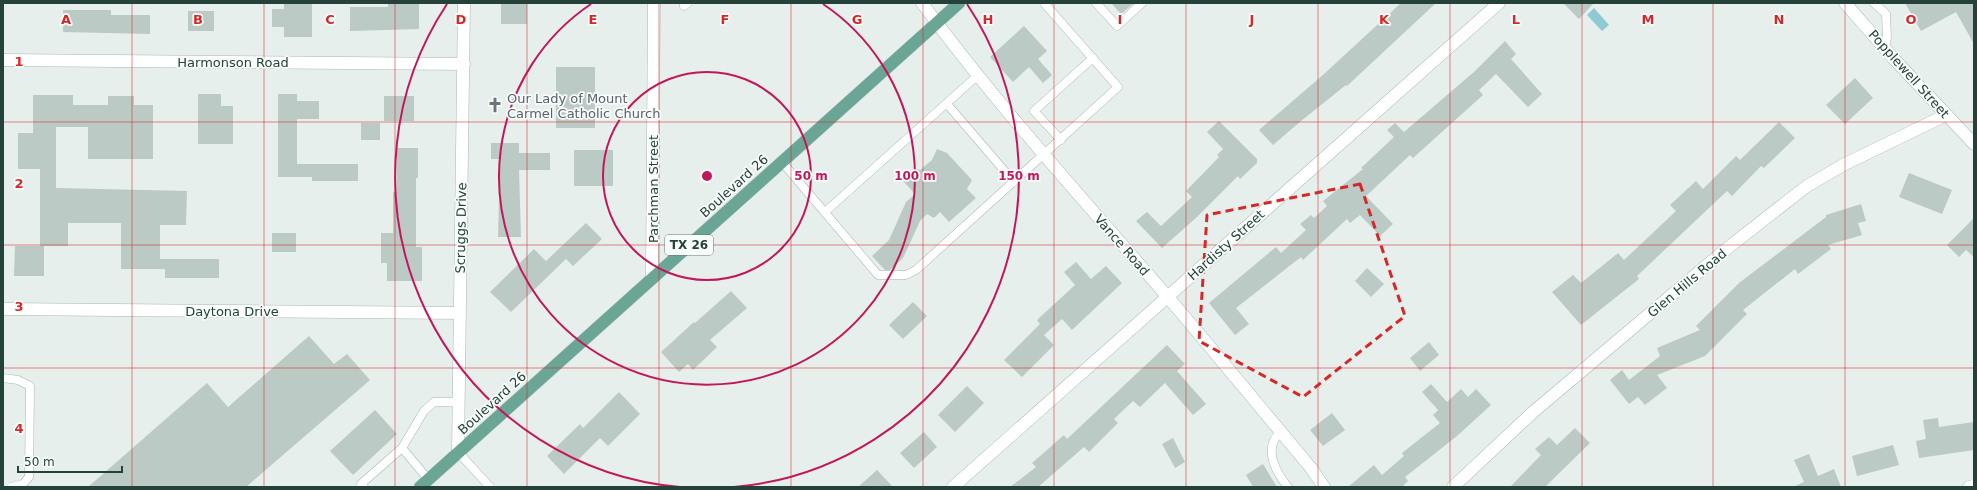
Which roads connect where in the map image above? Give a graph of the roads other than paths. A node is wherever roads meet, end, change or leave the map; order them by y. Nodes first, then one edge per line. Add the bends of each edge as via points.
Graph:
1 (464, 3) edge
2 (654, 3) edge
3 (684, 3) edge
4 (688, 3) edge
5 (922, 3) edge
6 (959, 3) edge
7 (1044, 3) edge
8 (1096, 3) edge
9 (1142, 3) edge
10 (1499, 3) edge
11 (1846, 3) edge
12 (1873, 3) edge
13 (936, 23) junction
14 (1885, 48) junction
15 (1093, 58) junction
16 (3, 60) edge
17 (464, 64) junction
18 (977, 76) junction
19 (947, 104) junction
20 (1946, 115) junction
21 (1061, 140) junction
22 (1974, 144) edge
23 (1044, 155) junction
24 (782, 162) junction
25 (1014, 182) junction
26 (825, 212) junction
27 (652, 278) junction
28 (1168, 297) junction
29 (3, 309) edge
30 (460, 313) junction
31 (3, 378) edge
32 (459, 402) junction
33 (1281, 432) junction
34 (402, 448) junction
35 (458, 452) junction
36 (424, 483) edge
37 (488, 486) edge
38 (1974, 486) edge
39 (11, 487) edge
40 (364, 487) edge
41 (953, 487) edge
42 (1288, 487) edge
43 (1324, 487) edge
44 (1453, 487) edge
45 (1969, 487) edge

1 - 17 street, Scruggs Drive
2 - 27 street, Parchman Street
3 - 4 lane via 684,6
5 - 13 street, Vance Road
6 - 13 main road, Boulevard 26 / TX 26
7 - 15 lane
8 - 9 lane via 1118,26
10 - 28 street, Hardisty Street
11 - 14 street, Popplewell Street
12 - 14 lane via 1886,14
13 - 18 street, Vance Road
13 - 24 main road, Boulevard 26 / TX 26
14 - 20 street, Popplewell Street
15 - 21 lane via 1118,87
15 - 21 lane via 1034,111
16 - 17 street, Harmonson Road
17 - 30 street, Scruggs Drive
18 - 19 lane
18 - 23 street, Vance Road
19 - 25 lane
19 - 26 lane
20 - 22 street, Popplewell Street
20 - 44 street, Glen Hills Road via 1843,165 1807,186 1701,270 1532,413
21 - 23 lane
23 - 25 lane
23 - 28 street, Vance Road
24 - 26 lane
24 - 27 main road, Boulevard 26 / TX 26
25 - 26 lane via 916,270 906,275 878,275
27 - 35 main road, Boulevard 26 / TX 26
28 - 33 street, Vance Road
28 - 41 street, Hardisty Street
29 - 30 street, Daytona Drive
30 - 32 street, Scruggs Drive
31 - 39 lane via 18,380 30,386 29,477 24,484
32 - 34 lane via 434,402 424,411
32 - 35 street, Scruggs Drive
33 - 42 lane via 1274,440 1273,457 1279,476
33 - 43 street, Vance Road
34 - 36 lane
34 - 40 lane via 361,484
35 - 36 main road, Boulevard 26 / TX 26
35 - 37 lane
38 - 45 street

